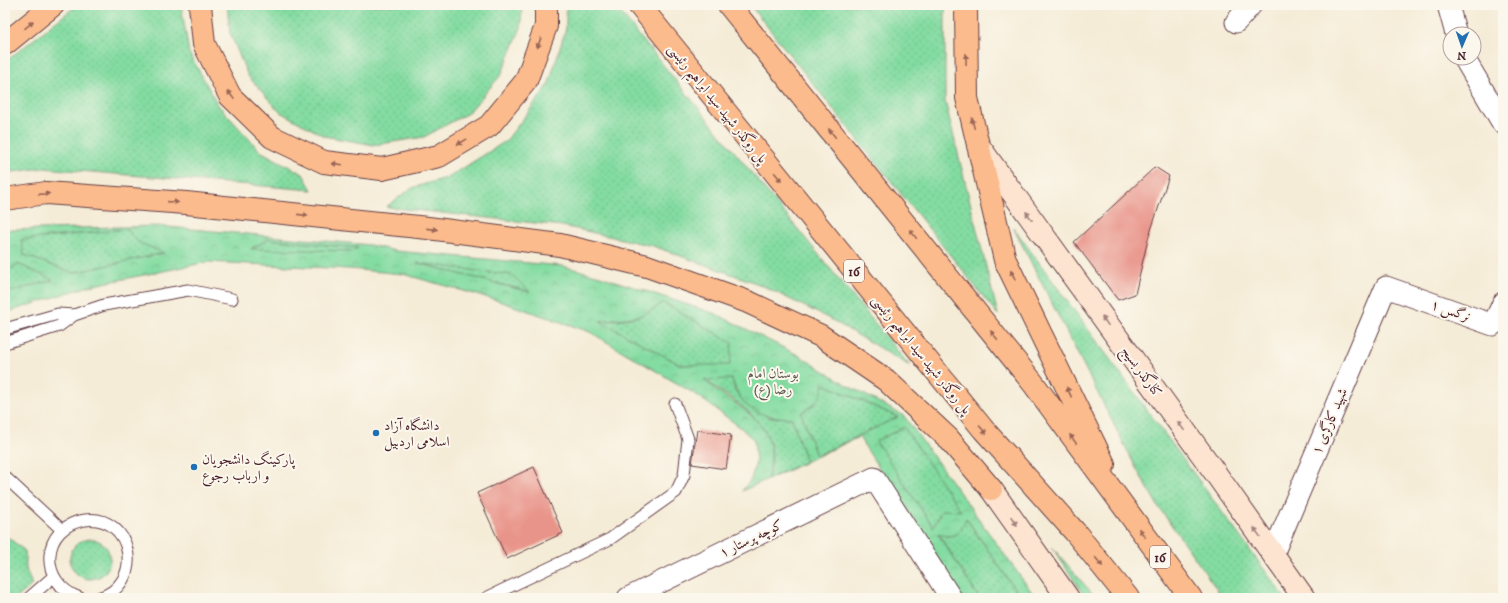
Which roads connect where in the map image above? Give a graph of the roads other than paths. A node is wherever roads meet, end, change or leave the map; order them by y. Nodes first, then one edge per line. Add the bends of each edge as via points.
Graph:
1 (53, 5) edge
2 (200, 5) edge
3 (546, 5) edge
4 (638, 5) edge
5 (729, 5) edge
6 (966, 5) edge
7 (1251, 5) edge
8 (1448, 5) edge
9 (1236, 22) dead end
10 (1454, 26) edge
11 (5, 44) edge
12 (1470, 66) edge
13 (1498, 102) edge
14 (1503, 124) edge
15 (978, 145) junction
16 (5, 199) edge
17 (1386, 287) joint
18 (232, 299) dead end
19 (1503, 303) edge
20 (74, 315) junction
21 (5, 330) edge
22 (5, 343) edge
23 (675, 404) dead end
24 (5, 477) edge
25 (991, 489) joint
26 (1129, 515) junction
27 (62, 530) junction
28 (1272, 554) junction
29 (53, 577) junction
30 (72, 597) edge
31 (106, 597) edge
32 (29, 598) edge
33 (486, 598) edge
34 (628, 598) edge
35 (951, 598) edge
36 (1068, 598) edge
37 (1128, 598) edge
38 (1191, 598) edge
39 (1304, 598) edge

11 -> 1 highway
3 -> 2 highway via 546,26 526,81 489,126 439,156 382,169 324,162 272,137 230,96 204,44
4 -> 37 highway, پل روگذر شهید سید ابراهیم رئیسی / 16 via 982,429 1075,532
26 -> 5 highway via 1033,383
15 -> 6 highway via 967,98
7 - 9 street
8 - 10 street
12 - 13 street
13 - 14 street
26 -> 15 highway via 1005,260
28 -> 15 main road, کنارگذر بسیج
16 -> 25 highway via 46,193 194,203 560,245 647,266 748,302 821,336 886,380 948,438
17 - 19 street, نرگس ۱ via 1493,324
17 - 28 street, شهید کارگری ۱
18 - 20 lane via 188,290 104,305
20 - 21 lane via 58,314
20 - 22 lane via 59,326
23 - 33 lane via 688,439 684,475 676,492 610,539
24 - 27 lane
25 -> 36 main road
38 -> 26 highway, 16
27 - 29 lane via 54,540 50,552
27 - 31 lane via 73,523 86,520 98,521 120,534 129,556 128,568 124,580
28 - 39 main road, کنارگذر بسیج
29 - 30 lane
29 - 32 lane
34 - 35 street, کوچه پرستار ۱ via 874,478

